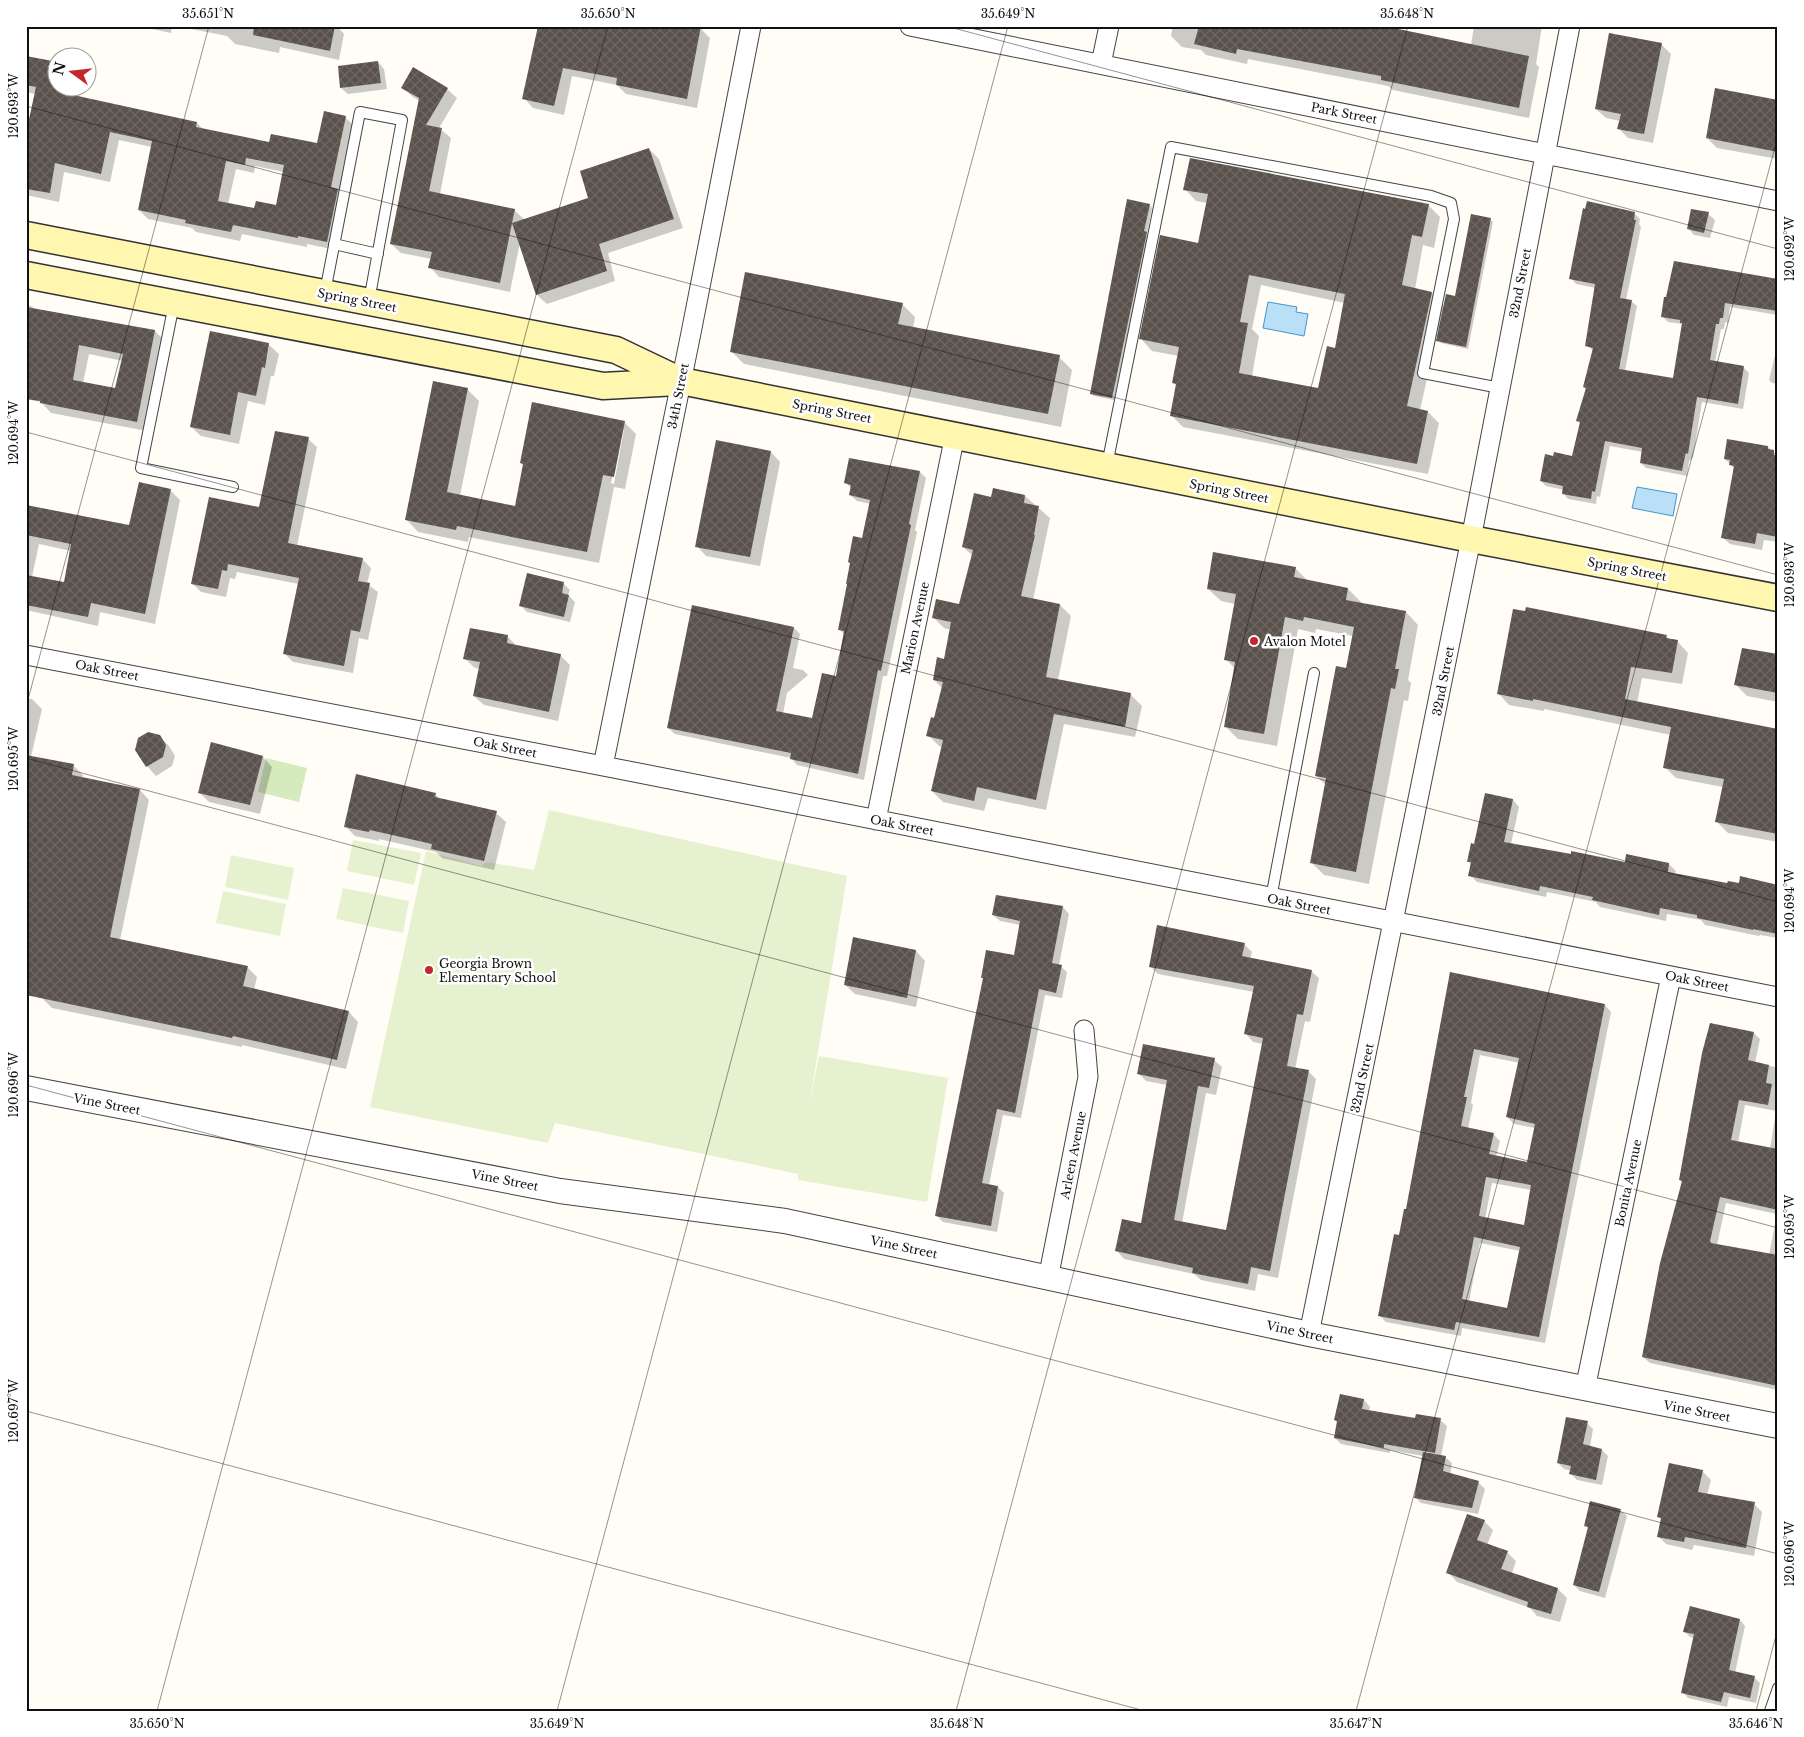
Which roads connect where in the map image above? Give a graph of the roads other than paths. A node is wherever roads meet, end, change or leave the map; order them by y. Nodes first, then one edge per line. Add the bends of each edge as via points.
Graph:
1 (751, 26) edge
2 (910, 26) edge
3 (1109, 26) edge
4 (1570, 26) edge
5 (1101, 64) junction
6 (1545, 154) junction
7 (1778, 201) edge
8 (26, 235) edge
9 (334, 244) junction
10 (378, 254) junction
11 (26, 275) edge
12 (325, 293) junction
13 (369, 302) junction
14 (174, 304) junction
15 (681, 381) junction
16 (1500, 388) junction
17 (955, 435) junction
18 (1107, 466) junction
19 (233, 487) dead end
20 (1471, 540) junction
21 (1778, 598) edge
22 (26, 655) edge
23 (1314, 674) dead end
24 (603, 766) junction
25 (876, 820) junction
26 (1271, 898) junction
27 (1394, 922) junction
28 (1671, 976) junction
29 (1778, 997) edge
30 (1084, 1030) dead end
31 (26, 1088) edge
32 (1048, 1278) junction
33 (1309, 1334) junction
34 (1586, 1389) junction
35 (1778, 1426) edge
36 (1778, 1688) edge
37 (1770, 1711) edge

1 - 15 street, 34th Street
2 - 5 street, Park Street
3 - 5 street
4 - 6 street, 32nd Street
5 - 6 street, Park Street
6 - 7 street, Park Street
6 - 16 street, 32nd Street
8 - 12 main road, Spring Street
9 - 10 lane
9 - 10 lane via 360,112 402,120
9 - 12 lane
10 - 13 lane
11 - 14 main road, Spring Street
12 - 13 main road, Spring Street
13 - 15 main road, Spring Street via 616,350
14 - 15 main road, Spring Street via 603,386
14 - 19 lane via 141,468
15 - 17 main road, Spring Street
15 - 24 street, 34th Street
16 - 18 lane via 1423,373 1454,219 1450,203 1430,196 1171,147
16 - 20 street, 32nd Street
17 - 18 main road, Spring Street
17 - 25 street, Marion Avenue
18 - 20 main road, Spring Street
20 - 21 main road, Spring Street
20 - 27 street, 32nd Street
22 - 24 street, Oak Street
23 - 26 lane
24 - 25 street, Oak Street
25 - 26 street, Oak Street
26 - 27 street, Oak Street
27 - 28 street, Oak Street
27 - 33 street, 32nd Street
28 - 29 street, Oak Street
28 - 34 street, Bonita Avenue
30 - 32 street, Arleen Avenue via 1088,1077
31 - 32 street, Vine Street via 560,1191 785,1221
32 - 33 street, Vine Street
33 - 34 street, Vine Street
34 - 35 street, Vine Street
36 - 37 lane

